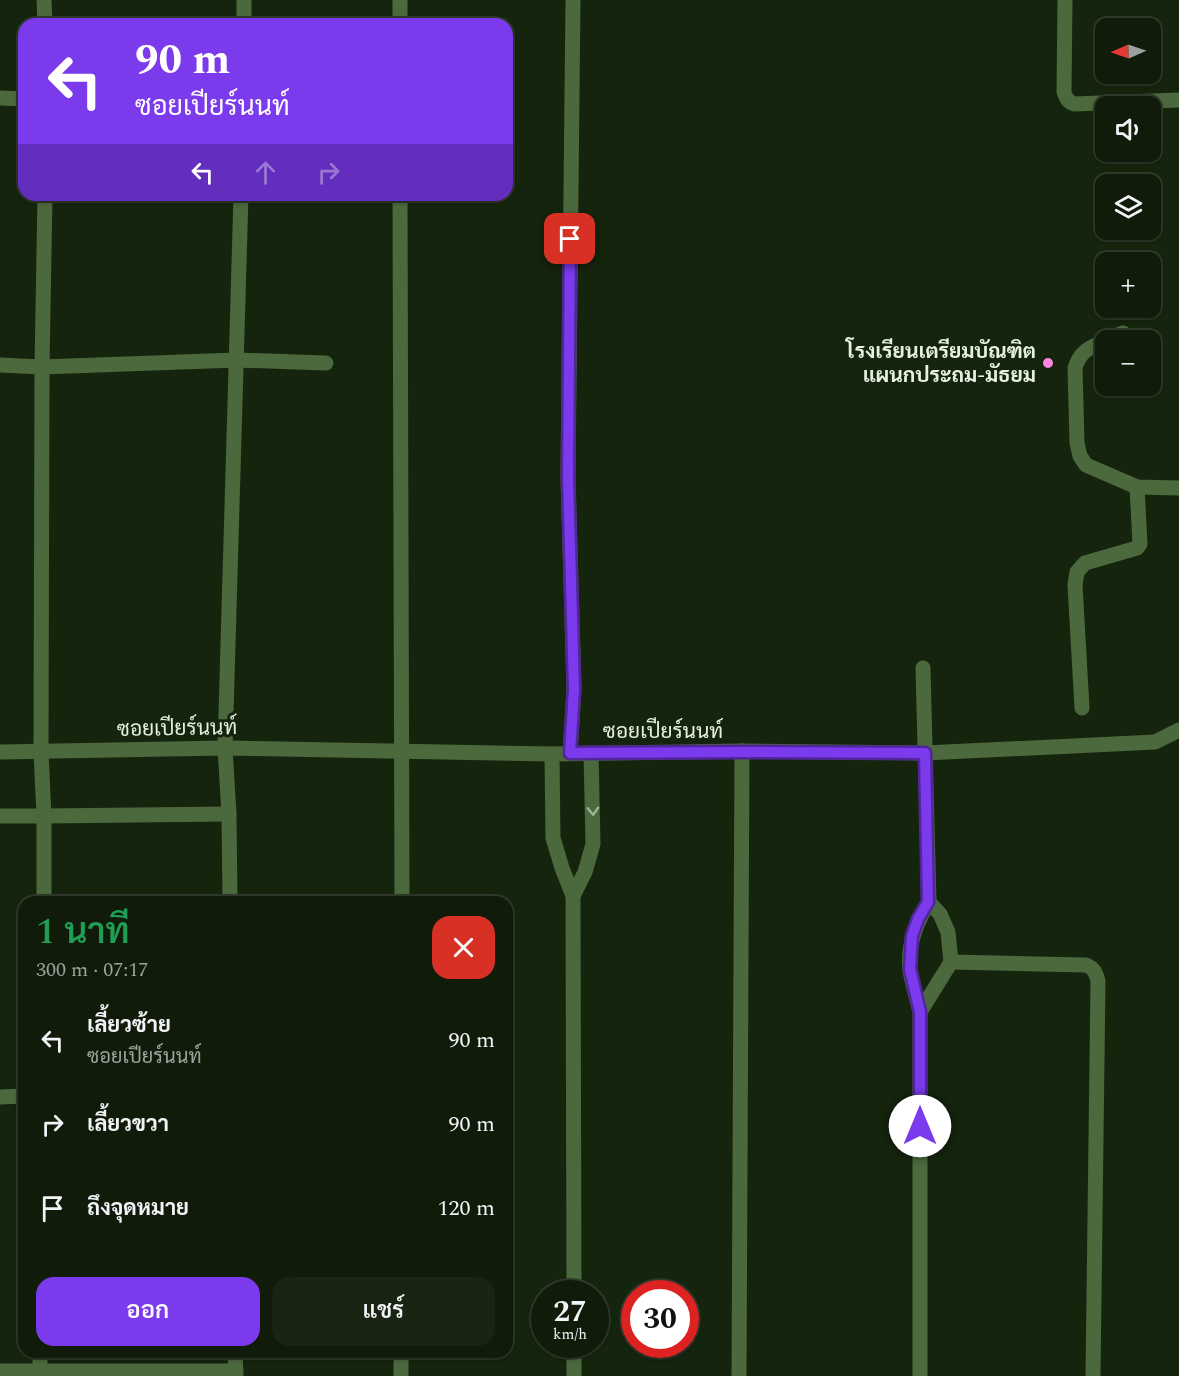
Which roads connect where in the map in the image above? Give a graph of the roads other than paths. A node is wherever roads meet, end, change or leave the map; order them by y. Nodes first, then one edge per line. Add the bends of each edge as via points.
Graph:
1 (44, 0) edge
2 (244, 0) edge
3 (400, 0) edge
4 (573, 0) edge
5 (1065, 0) edge
6 (45, 18) edge
7 (244, 18) edge
8 (400, 18) edge
9 (0, 98) edge
10 (18, 99) edge
11 (1179, 100) edge
12 (45, 201) edge
13 (241, 201) edge
14 (400, 201) edge
15 (1095, 346) edge
16 (237, 360) junction
17 (326, 363) dead end
18 (0, 365) edge
19 (42, 367) junction
20 (1137, 487) junction
21 (1179, 488) edge
22 (923, 668) dead end
23 (1082, 708) dead end
24 (1179, 730) edge
25 (225, 748) junction
26 (0, 752) edge
27 (41, 752) junction
28 (402, 752) junction
29 (742, 752) junction
30 (570, 753) junction
31 (591, 753) junction
32 (925, 753) junction
33 (552, 754) junction
34 (229, 814) junction
35 (0, 816) edge
36 (44, 816) junction
37 (44, 896) edge
38 (230, 896) edge
39 (402, 896) edge
40 (573, 896) junction
41 (928, 902) junction
42 (951, 962) junction
43 (920, 1012) junction
44 (18, 1096) edge
45 (0, 1097) edge
46 (574, 1280) edge
47 (235, 1358) edge
48 (401, 1358) edge
49 (574, 1358) edge
50 (0, 1371) edge
51 (40, 1373) edge
52 (236, 1374) edge
53 (401, 1376) edge
54 (574, 1376) edge
55 (739, 1376) edge
56 (920, 1376) edge
57 (1093, 1376) edge

1 - 6 street
2 - 7 street
3 - 8 street
4 - 30 street via 568,477 574,689
5 - 11 street via 1065,98 1074,104
9 - 10 street
12 - 19 street
13 - 16 street
14 - 28 street
15 - 20 street via 1087,349 1075,368 1080,456 1086,465
16 - 17 street
16 - 19 street
16 - 25 street
18 - 19 street
19 - 27 street
20 - 21 street
20 - 23 street via 1137,548 1085,563 1077,572
22 - 32 street
24 - 32 street, ซอยเปียร์นนท์ via 1155,742
25 - 27 street, ซอยเปียร์นนท์
25 - 28 street, ซอยเปียร์นนท์
25 - 34 street
26 - 27 street, ซอยเปียร์นนท์
27 - 36 street
28 - 33 street, ซอยเปียร์นนท์
28 - 39 street
29 - 31 street, ซอยเปียร์นนท์
29 - 32 street, ซอยเปียร์นนท์
29 - 55 street
30 - 31 street, ซอยเปียร์นนท์
30 - 33 street, ซอยเปียร์นนท์
31 -> 40 street via 593,844
32 - 41 street
33 - 40 street via 553,838
34 - 36 street
34 - 38 street
35 - 36 street
36 - 37 street
40 - 46 street
41 - 42 street via 940,914 948,933
41 - 43 street via 912,936 910,969
42 - 43 street
42 - 57 street via 1086,965 1095,972 1098,981
43 - 56 street
44 - 45 street
47 - 52 street
48 - 53 street
49 - 54 street
50 - 51 street
51 - 52 street

